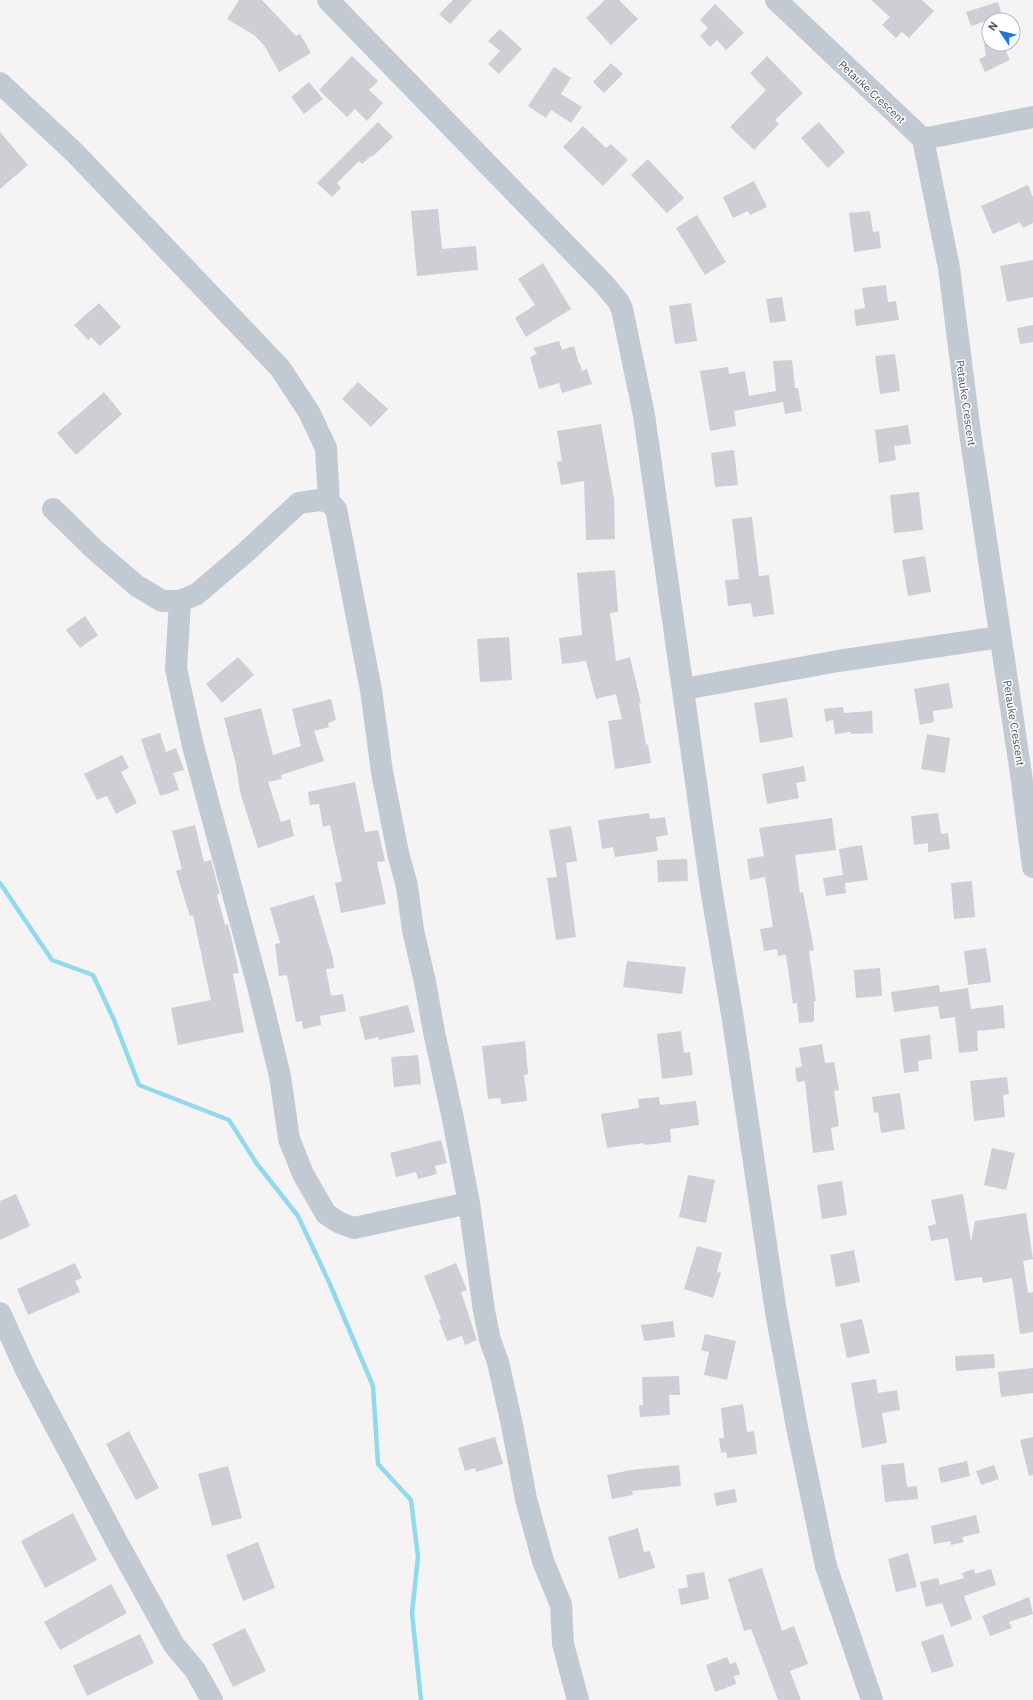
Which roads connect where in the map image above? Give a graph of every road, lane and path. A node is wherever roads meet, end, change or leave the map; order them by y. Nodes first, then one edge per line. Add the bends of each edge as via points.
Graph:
1 (328, 0) edge
2 (776, 0) edge
3 (0, 83) edge
4 (1033, 117) edge
5 (923, 139) junction
6 (329, 502) junction
7 (54, 509) dead end
8 (180, 601) junction
9 (1000, 637) junction
10 (684, 689) junction
11 (1033, 867) edge
12 (469, 1203) junction
13 (0, 1313) edge
14 (212, 1700) edge
15 (578, 1700) edge
16 (872, 1700) edge

1 - 10 street via 618,300 625,318 644,415
2 - 5 street, Petauke Crescent
3 - 6 street via 75,153 280,368 309,412 326,448
4 - 5 street
5 - 9 street, Petauke Crescent via 949,268
6 - 8 street via 319,500 299,503 197,594
6 - 12 street via 336,509 358,613 382,772
7 - 8 street via 95,550 137,586 162,601
8 - 12 street via 176,669 193,746 278,1069 289,1139 303,1174 326,1214 340,1224 354,1228
9 - 10 street via 838,661
9 - 11 street, Petauke Crescent
10 - 16 street via 711,888 776,1312 797,1427 826,1566
12 - 15 street via 490,1340 498,1362 526,1499 543,1561 561,1605 563,1644
13 - 14 street via 27,1372 117,1542 174,1645 195,1670

